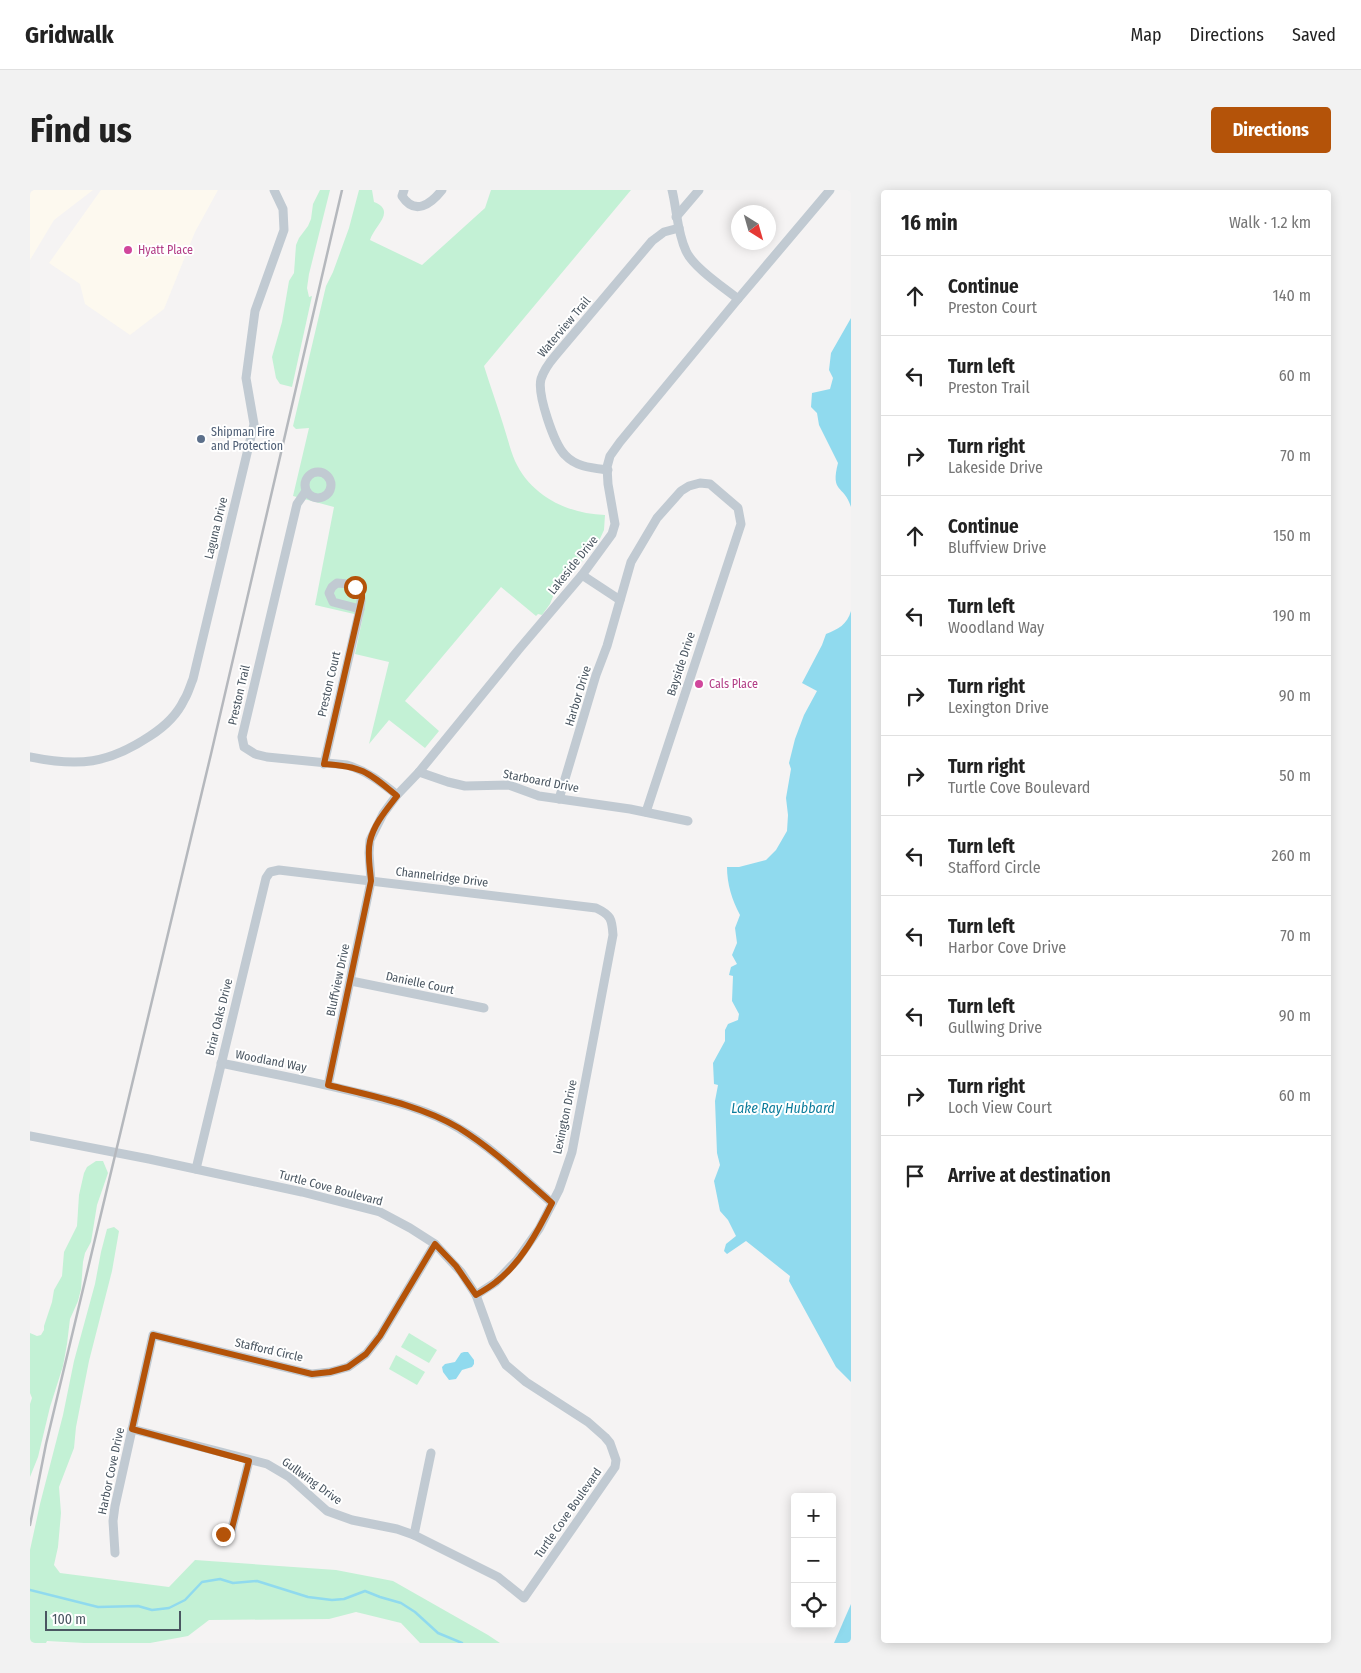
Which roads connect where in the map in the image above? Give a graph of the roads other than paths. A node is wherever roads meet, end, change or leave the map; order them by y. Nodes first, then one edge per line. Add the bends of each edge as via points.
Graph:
1 (274, 190) edge
2 (404, 190) edge
3 (442, 190) edge
4 (672, 190) edge
5 (699, 190) edge
6 (830, 190) edge
7 (676, 217) junction
8 (679, 228) junction
9 (738, 299) junction
10 (608, 470) junction
11 (689, 486) joint
12 (306, 491) dead end
13 (582, 575) junction
14 (620, 600) junction
15 (360, 609) dead end
16 (30, 757) edge
17 (324, 764) junction
18 (419, 772) junction
19 (397, 796) junction
20 (559, 799) junction
21 (646, 812) junction
22 (688, 821) dead end
23 (270, 872) joint
24 (371, 881) junction
25 (609, 915) joint
26 (351, 981) junction
27 (484, 1008) dead end
28 (221, 1063) junction
29 (328, 1085) junction
30 (30, 1136) edge
31 (196, 1169) junction
32 (552, 1203) junction
33 (435, 1244) junction
34 (476, 1295) junction
35 (153, 1335) joint
36 (132, 1429) junction
37 (431, 1453) dead end
38 (249, 1461) junction
39 (223, 1534) dead end
40 (414, 1535) junction
41 (115, 1553) dead end
42 (524, 1598) joint

1 - 16 street, Laguna Drive via 284,209 284,230 255,311 246,378 254,424 184,701 172,719 154,734 110,758 73,763
2 - 3 street via 402,196 406,202 418,207 437,197
4 - 7 street
5 - 7 street
6 - 9 street, Lakeside Drive
7 - 8 street
8 - 9 street via 686,253 693,262
8 - 10 street, Waterview Trail via 664,232 652,241 545,368 541,381 542,403 564,455 587,467
9 - 10 street, Lakeside Drive via 620,442 610,456
10 - 13 street, Lakeside Drive via 614,531
11 - 14 street, Harbor Drive via 673,499 644,538 631,562
11 - 21 street, Bayside Drive via 700,482 710,484 738,508 741,524
12 - 17 street, Preston Trail via 297,504 242,737 244,747 255,754
13 - 14 street
13 - 18 street, Lakeside Drive
14 - 20 street, Harbor Drive
15 - 17 street, Preston Court
17 - 19 street, Preston Trail via 359,768
18 - 19 street, Lakeside Drive
18 - 20 street, Starboard Drive via 465,786 509,785 539,796
19 - 24 street, Lakeside Drive via 383,814 370,840
20 - 21 street, Starboard Drive
21 - 22 street, Starboard Drive
23 - 24 street, Channelridge Drive via 278,870
23 - 28 street, Briar Oaks Drive
24 - 25 street, Channelridge Drive via 596,908
24 - 26 street, Bluffview Drive
25 - 32 street, Lexington Drive via 613,935 572,1152
26 - 27 street, Danielle Court
26 - 29 street, Bluffview Drive
28 - 29 street, Woodland Way
28 - 31 street, Briar Oaks Drive
29 - 32 street, Woodland Way via 389,1100 459,1128
30 - 31 street, Turtle Cove Boulevard
31 - 33 street, Turtle Cove Boulevard via 380,1212
32 - 34 street, Lexington Drive via 539,1229 510,1268
33 - 34 street, Turtle Cove Boulevard via 456,1266
33 - 35 street, Stafford Circle via 380,1336 366,1354 348,1367 312,1374
34 - 42 street, Turtle Cove Boulevard via 493,1342 506,1365 526,1382 588,1422 610,1443 616,1460 616,1467
35 - 36 street, Harbor Cove Drive
36 - 38 street, Gullwing Drive
36 - 41 street, Harbor Cove Drive via 113,1521
37 - 40 street
38 - 39 street via 230,1536
38 - 40 street, Gullwing Drive via 267,1464 289,1477 333,1514
40 - 42 street, Gullwing Drive via 498,1577

